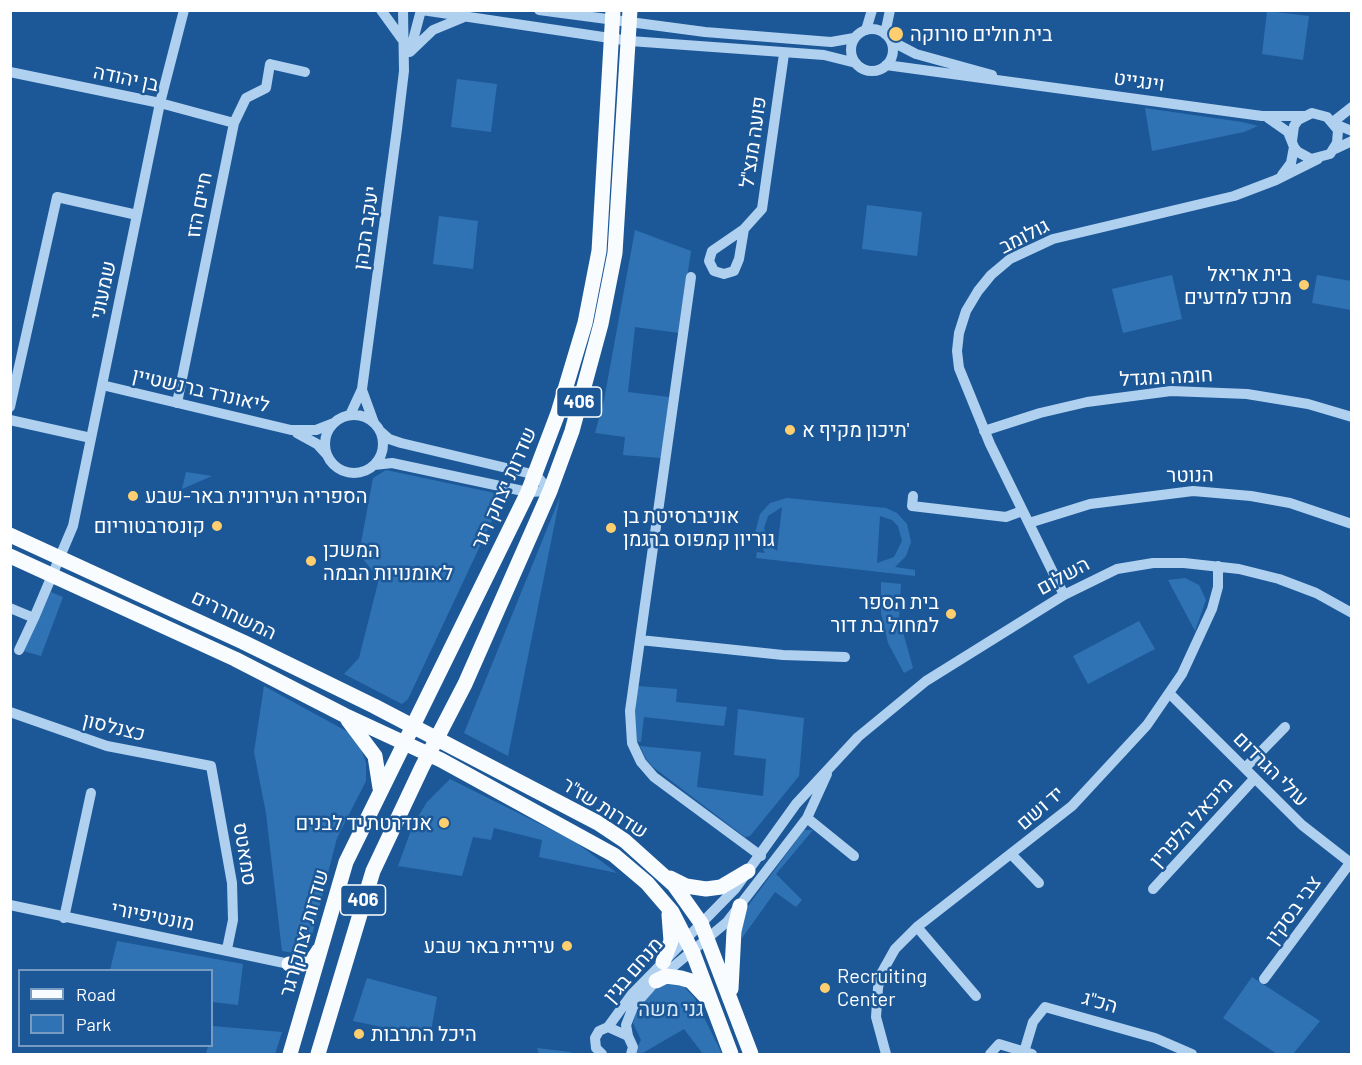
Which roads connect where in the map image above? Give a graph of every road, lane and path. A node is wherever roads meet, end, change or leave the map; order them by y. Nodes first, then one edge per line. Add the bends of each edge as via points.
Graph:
1 (184, 10) edge
2 (381, 10) edge
3 (403, 10) edge
4 (421, 10) edge
5 (539, 10) edge
6 (872, 10) edge
7 (890, 10) edge
8 (613, 16) edge
9 (465, 17) junction
10 (630, 17) edge
11 (866, 30) junction
12 (611, 38) junction
13 (854, 38) junction
14 (888, 38) junction
15 (403, 41) junction
16 (628, 41) junction
17 (410, 52) junction
18 (784, 54) junction
19 (856, 63) junction
20 (886, 65) junction
21 (404, 71) junction
22 (10, 72) edge
23 (305, 72) dead end
24 (1012, 82) junction
25 (160, 103) junction
26 (1352, 107) edge
27 (1262, 116) junction
28 (1304, 116) junction
29 (234, 123) junction
30 (1334, 123) junction
31 (1352, 131) edge
32 (1352, 141) edge
33 (1293, 144) junction
34 (1335, 149) junction
35 (1318, 159) junction
36 (1276, 180) junction
37 (137, 215) junction
38 (744, 229) dead end
39 (691, 278) dead end
40 (102, 385) junction
41 (362, 389) junction
42 (177, 403) junction
43 (10, 407) edge
44 (350, 415) junction
45 (1352, 417) edge
46 (10, 420) edge
47 (334, 423) junction
48 (377, 427) junction
49 (291, 430) junction
50 (984, 430) junction
51 (91, 438) junction
52 (328, 456) junction
53 (374, 465) junction
54 (536, 475) junction
55 (550, 491) junction
56 (528, 492) junction
57 (913, 496) dead end
58 (1022, 511) junction
59 (1029, 523) junction
60 (1352, 524) edge
61 (10, 535) edge
62 (10, 556) edge
63 (60, 558) junction
64 (1218, 566) junction
65 (53, 576) junction
66 (1064, 595) junction
67 (10, 608) edge
68 (1352, 613) edge
69 (34, 618) junction
70 (640, 640) junction
71 (19, 650) dead end
72 (845, 657) dead end
73 (1170, 694) junction
74 (10, 712) edge
75 (344, 716) junction
76 (413, 726) junction
77 (1285, 728) dead end
78 (437, 738) junction
79 (404, 743) junction
80 (429, 754) junction
81 (832, 762) junction
82 (211, 766) joint
83 (1245, 768) junction
84 (1254, 779) junction
85 (380, 790) junction
86 (90, 793) dead end
87 (807, 818) junction
88 (1012, 855) junction
89 (761, 856) junction
90 (854, 856) dead end
91 (1351, 863) edge
92 (748, 872) junction
93 (665, 876) junction
94 (1039, 882) dead end
95 (1153, 889) dead end
96 (657, 894) junction
97 (10, 905) edge
98 (740, 906) junction
99 (64, 918) junction
100 (701, 923) junction
101 (918, 927) junction
102 (686, 937) junction
103 (709, 940) junction
104 (321, 946) junction
105 (227, 949) junction
106 (693, 953) junction
107 (663, 962) junction
108 (289, 964) junction
109 (1264, 979) dead end
110 (656, 981) junction
111 (310, 984) junction
112 (976, 996) dead end
113 (730, 1001) junction
114 (712, 1005) junction
115 (608, 1027) junction
116 (628, 1036) junction
117 (1028, 1053) edge
118 (290, 1054) edge
119 (318, 1054) edge
120 (602, 1054) edge
121 (631, 1054) edge
122 (731, 1054) edge
123 (752, 1054) edge
124 (886, 1054) edge
125 (990, 1054) edge
126 (1192, 1054) edge

1 - 25 street, שמעוני
2 - 15 street
3 - 15 street, יעקב הכהן
4 - 9 street
4 - 17 street, יעקב הכהן
5 - 8 street
6 - 11 street
7 - 14 street
8 - 10 street
8 - 12 main road, שדרות יצחק רגר / 406
9 - 12 street
9 - 17 street via 433,30
10 - 13 street via 811,41
10 - 16 main road, שדרות יצחק רגר / 406
11 - 13 street
11 - 14 street via 873,29
12 - 16 street
12 - 54 main road, שדרות יצחק רגר / 406 via 603,220 597,262 585,323
13 - 19 street via 851,51
14 - 20 street via 892,51
14 - 24 street, וינגייט via 916,54
15 - 21 street, יעקב הכהן
16 - 18 street
16 - 55 main road, שדרות יצחק רגר / 406 via 613,268 572,431
17 - 21 street, יעקב הכהן
18 - 19 street via 824,55
18 - 38 street, פועה מנצ"ל via 762,209
19 - 20 street via 873,70
20 - 24 street, וינגייט
21 - 41 street, יעקב הכהן
22 - 25 street, בן יהודה
23 - 29 street, חיים הזז via 270,64 266,88 246,98
24 - 27 street, וינגייט
25 - 29 street, בן יהודה
25 - 37 street, שמעוני
26 - 30 street
27 - 28 street, וינגייט
27 - 33 street, וינגייט via 1278,124
28 - 30 street via 1320,114
28 - 33 street via 1294,126
29 - 42 street, חיים הזז
30 - 31 street
30 - 34 street via 1338,137
32 - 34 street
33 - 35 street via 1304,156
33 - 36 street via 1291,163
34 - 35 street
35 - 36 street, גולומב
36 - 50 street, גולומב via 1234,196 1053,239 1010,260 991,275 966,311 957,351 959,368
37 - 40 street, שמעוני
37 - 43 street via 57,196
39 - 70 street
40 - 42 street, ליאונרד ברנשטיין
40 - 51 street, שמעוני
41 - 44 street, יעקב הכהן
41 - 48 street, יעקב הכהן
42 - 49 street, ליאונרד ברנשטיין
44 - 47 street
44 - 48 street via 367,418
45 - 50 street, חומה ומגדל via 1258,395 1171,391 1087,402
46 - 51 street
47 - 49 street, ליאונרד ברנשטיין via 316,430
47 - 52 street via 326,438
48 - 53 street via 382,448
48 - 54 street via 401,443
49 - 52 street, ליאונרד ברנשטיין via 317,444
50 - 58 street, גולומב
51 - 63 street, שמעוני via 73,526
52 - 53 street via 336,466 349,472
53 - 56 street via 392,463
54 - 55 street
54 - 56 main road, שדרות יצחק רגר / 406
55 - 56 street
55 - 78 main road, שדרות יצחק רגר / 406
56 - 76 main road, שדרות יצחק רגר / 406
57 - 58 street via 912,506 1006,518
58 - 59 street, גולומב
59 - 60 street, הנוטר via 1090,504 1192,491 1290,503
59 - 66 street, גולומב
61 - 63 main road, המשחררים
62 - 65 main road, המשחררים
63 - 65 street, שמעוני
63 - 76 main road, המשחררים
64 - 66 street, השלום via 1140,564 1106,573
64 - 68 street, השלום via 1279,579
64 - 73 street, יד ושם via 1212,609
65 - 69 street, שמעוני
65 - 75 main road, המשחררים via 235,659
66 - 81 street, השלום via 926,681 876,720
67 - 69 street
69 - 71 street, שמעוני
70 - 72 street via 783,655
70 - 89 street via 630,728 641,762 688,804
73 - 83 street, עולי הגרדום
73 - 88 street, יד ושם via 1147,725 1072,806
74 - 82 street, כצנלסון via 107,746
75 - 79 main road, המשחררים
75 - 85 main road via 375,756
76 - 78 main road, המשחררים
76 - 79 main road, שדרות יצחק רגר / 406
77 - 83 street
78 - 80 main road, שדרות יצחק רגר / 406
78 - 93 main road, שדרות שז"ר via 598,823
79 - 80 main road, המשחררים
79 - 85 main road, שדרות יצחק רגר / 406
80 - 96 main road, שדרות שז"ר via 588,839 614,855
80 - 119 main road, שדרות יצחק רגר / 406 via 373,871
81 - 87 street, השלום
81 - 89 street, השלום via 796,804
82 - 105 street, סמאטס via 232,883 233,920
83 - 84 street, עולי הגרדום
84 - 91 street, עולי הגרדום via 1302,825
84 - 95 street, מיכאל הלפרין
85 - 104 main road, שדרות יצחק רגר / 406 via 343,871
86 - 99 street
87 - 90 street
87 - 98 street, השלום
88 - 94 street
88 - 101 street, יד ושם
89 - 92 street, השלום
91 - 109 street, צבי בסקין
92 - 93 main road via 721,887 706,889 686,886
92 - 100 street, השלום
93 - 100 main road, שדרות שז"ר
96 - 102 main road, שדרות שז"ר
96 - 107 main road via 671,919 671,941
97 - 99 street, מונטיפיורי
98 - 103 street, השלום
98 - 113 main road via 734,931
99 - 105 street, מונטיפיורי
100 - 102 street, השלום
100 - 103 main road, שדרות שז"ר
101 - 112 street
101 - 124 street, יד ושם via 895,949 881,974 876,1017
102 - 106 main road, שדרות שז"ר
102 - 107 street, מנחם בגין
103 - 106 street, השלום
103 - 113 main road, שדרות שז"ר
104 - 108 main road via 314,958 303,964
104 - 111 main road, שדרות יצחק רגר / 406
105 - 108 street, מונטיפיורי
106 - 110 street, מנחם בגין
106 - 114 main road, שדרות שז"ר
107 - 115 street, מנחם בגין
108 - 111 main road via 304,973
110 - 114 main road via 672,975 691,981
110 - 116 street, מנחם בגין via 628,1017
111 - 118 main road, שדרות יצחק רגר / 406
113 - 123 main road, שדרות שז"ר
114 - 122 main road, שדרות שז"ר
115 - 116 street
115 - 120 street, מנחם בגין via 595,1038 596,1048
116 - 121 street via 633,1047
117 - 125 street via 999,1044
117 - 126 street, הכ"ג via 1033,1022 1045,1007 1155,1038

